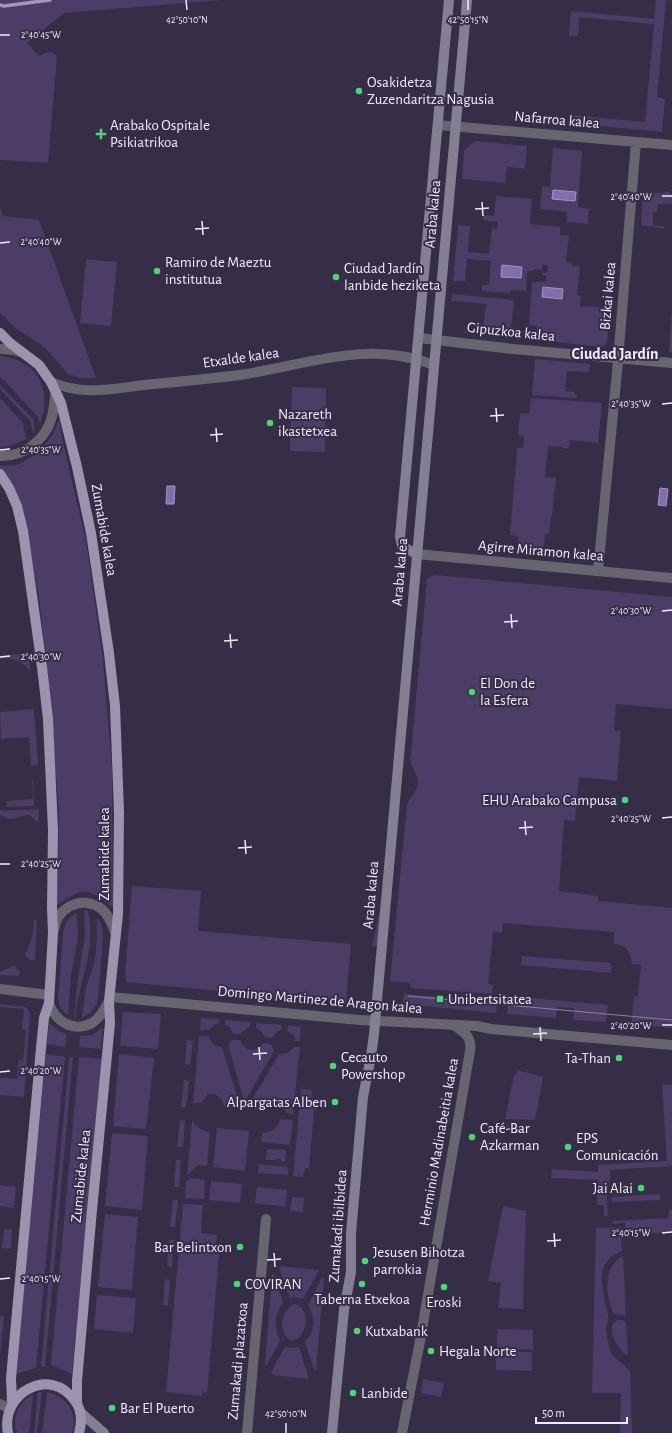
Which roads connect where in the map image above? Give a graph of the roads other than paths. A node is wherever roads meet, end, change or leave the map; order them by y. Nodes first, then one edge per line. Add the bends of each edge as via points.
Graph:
1 (449, 0) edge
2 (467, 0) edge
3 (438, 126) junction
4 (456, 127) junction
5 (636, 142) junction
6 (672, 145) edge
7 (0, 333) edge
8 (419, 338) junction
9 (437, 340) junction
10 (0, 348) edge
11 (23, 353) junction
12 (618, 358) junction
13 (417, 359) junction
14 (672, 363) edge
15 (434, 365) junction
16 (51, 382) junction
17 (56, 392) junction
18 (0, 456) edge
19 (0, 474) edge
20 (413, 552) junction
21 (598, 571) junction
22 (672, 578) edge
23 (53, 933) junction
24 (116, 934) junction
25 (0, 989) edge
26 (49, 999) junction
27 (110, 999) junction
28 (375, 1020) junction
29 (455, 1026) junction
30 (491, 1029) junction
31 (471, 1044) junction
32 (672, 1045) edge
33 (266, 1219) dead end
34 (7, 1404) edge
35 (79, 1408) junction
36 (7, 1432) edge
37 (80, 1433) edge
38 (104, 1433) edge
39 (247, 1433) edge
40 (332, 1433) edge
41 (402, 1433) edge

1 - 3 street, Araba kalea
2 - 4 street, Araba kalea
3 - 4 street, Nafarroa kalea
3 - 8 street, Araba kalea
4 - 5 street, Nafarroa kalea
4 - 9 street, Araba kalea
5 - 6 street, Nafarroa kalea
5 - 12 street, Bizkai kalea
7 - 11 main road, Zumabide kalea
8 - 9 street, Gipuzkoa kalea
8 - 13 street, Araba kalea
9 - 12 street, Gipuzkoa kalea
9 - 15 street, Araba kalea
10 - 11 street
11 - 16 main road, Zumabide kalea via 40,365
12 - 14 street, Gipuzkoa kalea
12 - 21 street, Bizkai kalea
13 - 15 street, Etxalde kalea
13 - 16 street, Etxalde kalea via 354,354 240,375 90,390 73,389
13 - 20 street, Araba kalea via 400,537 402,546
15 - 20 street, Araba kalea
16 - 17 main road, Zumabide kalea
17 - 18 street via 50,422 41,437 24,451
17 - 24 main road, Zumabide kalea via 65,414 87,511 109,653 116,725 119,812
19 - 23 main road via 17,506 23,531 42,666 51,780
20 - 21 street, Agirre Miramon kalea
20 - 28 street, Araba kalea
21 - 22 street, Agirre Miramon kalea
23 - 24 street via 59,915 66,908 80,903 100,908 110,920
23 - 26 main road
24 - 27 main road, Zumabide kalea
25 - 26 street
26 - 27 street via 55,1017 65,1024 82,1026 98,1018
26 - 34 main road via 44,1018
27 - 28 street, Domingo Martinez de Aragon kalea
27 - 35 main road, Zumabide kalea via 110,1023 77,1381
28 - 29 street, Domingo Martinez de Aragon kalea
28 - 40 street, Zumakadi ibilbidea via 372,1056 363,1097 351,1233 352,1272 344,1310
29 - 30 street, Domingo Martinez de Aragon kalea
29 - 31 street, Herminio Madinabeitia kalea via 469,1037
30 - 31 street, Herminio Madinabeitia kalea via 480,1034
30 - 32 street, Domingo Martinez de Aragon kalea
31 - 41 street, Herminio Madinabeitia kalea
33 - 39 street, Zumakadi plazatxoa
34 - 35 main road via 28,1388 45,1384 60,1387 72,1397
34 - 36 main road
35 - 37 main road, Zumabide kalea
35 - 38 street

